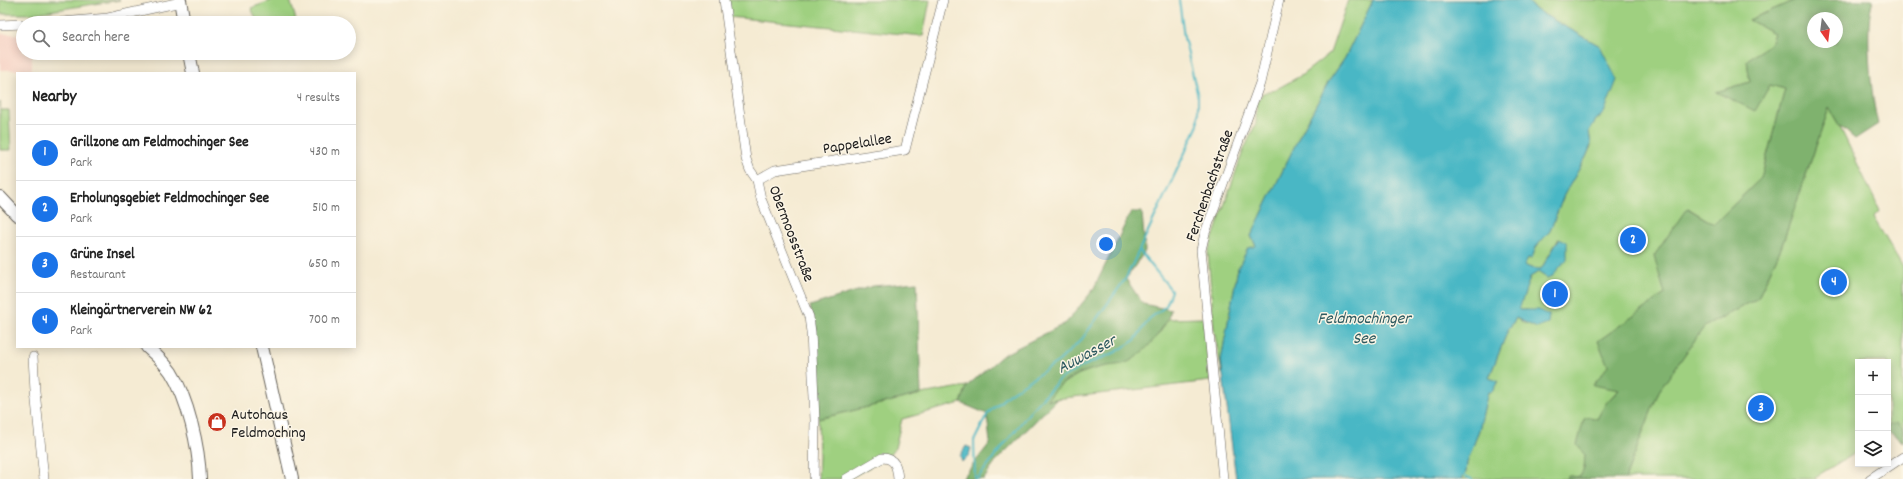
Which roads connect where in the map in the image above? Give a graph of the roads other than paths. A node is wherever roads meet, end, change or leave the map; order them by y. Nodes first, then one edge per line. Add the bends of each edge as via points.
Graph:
1 (724, 0) edge
2 (943, 0) edge
3 (1279, 0) edge
4 (180, 1) edge
5 (116, 16) edge
6 (183, 16) edge
7 (16, 24) edge
8 (0, 25) edge
9 (190, 60) edge
10 (193, 72) edge
11 (757, 180) junction
12 (0, 197) edge
13 (16, 215) edge
14 (149, 348) edge
15 (262, 348) edge
16 (33, 357) dead end
17 (1903, 457) edge
18 (44, 479) edge
19 (200, 479) edge
20 (292, 479) edge
21 (814, 479) edge
22 (846, 479) edge
23 (898, 479) edge
24 (1223, 479) edge
25 (1870, 479) edge

1 - 11 street, Obermoosstraße via 746,159
2 - 11 street, Pappelallee via 905,150 775,170
3 - 24 street, Ferchenbachstraße via 1260,83 1201,250
4 - 5 street
4 - 6 main road
7 - 8 street
9 - 10 main road
11 - 21 street, Obermoosstraße via 761,199 809,317 815,420
12 - 13 main road
14 - 19 main road via 177,383 191,426
15 - 20 main road
16 - 18 street via 34,391
17 - 25 street
22 - 23 street via 882,458 891,459 897,469

